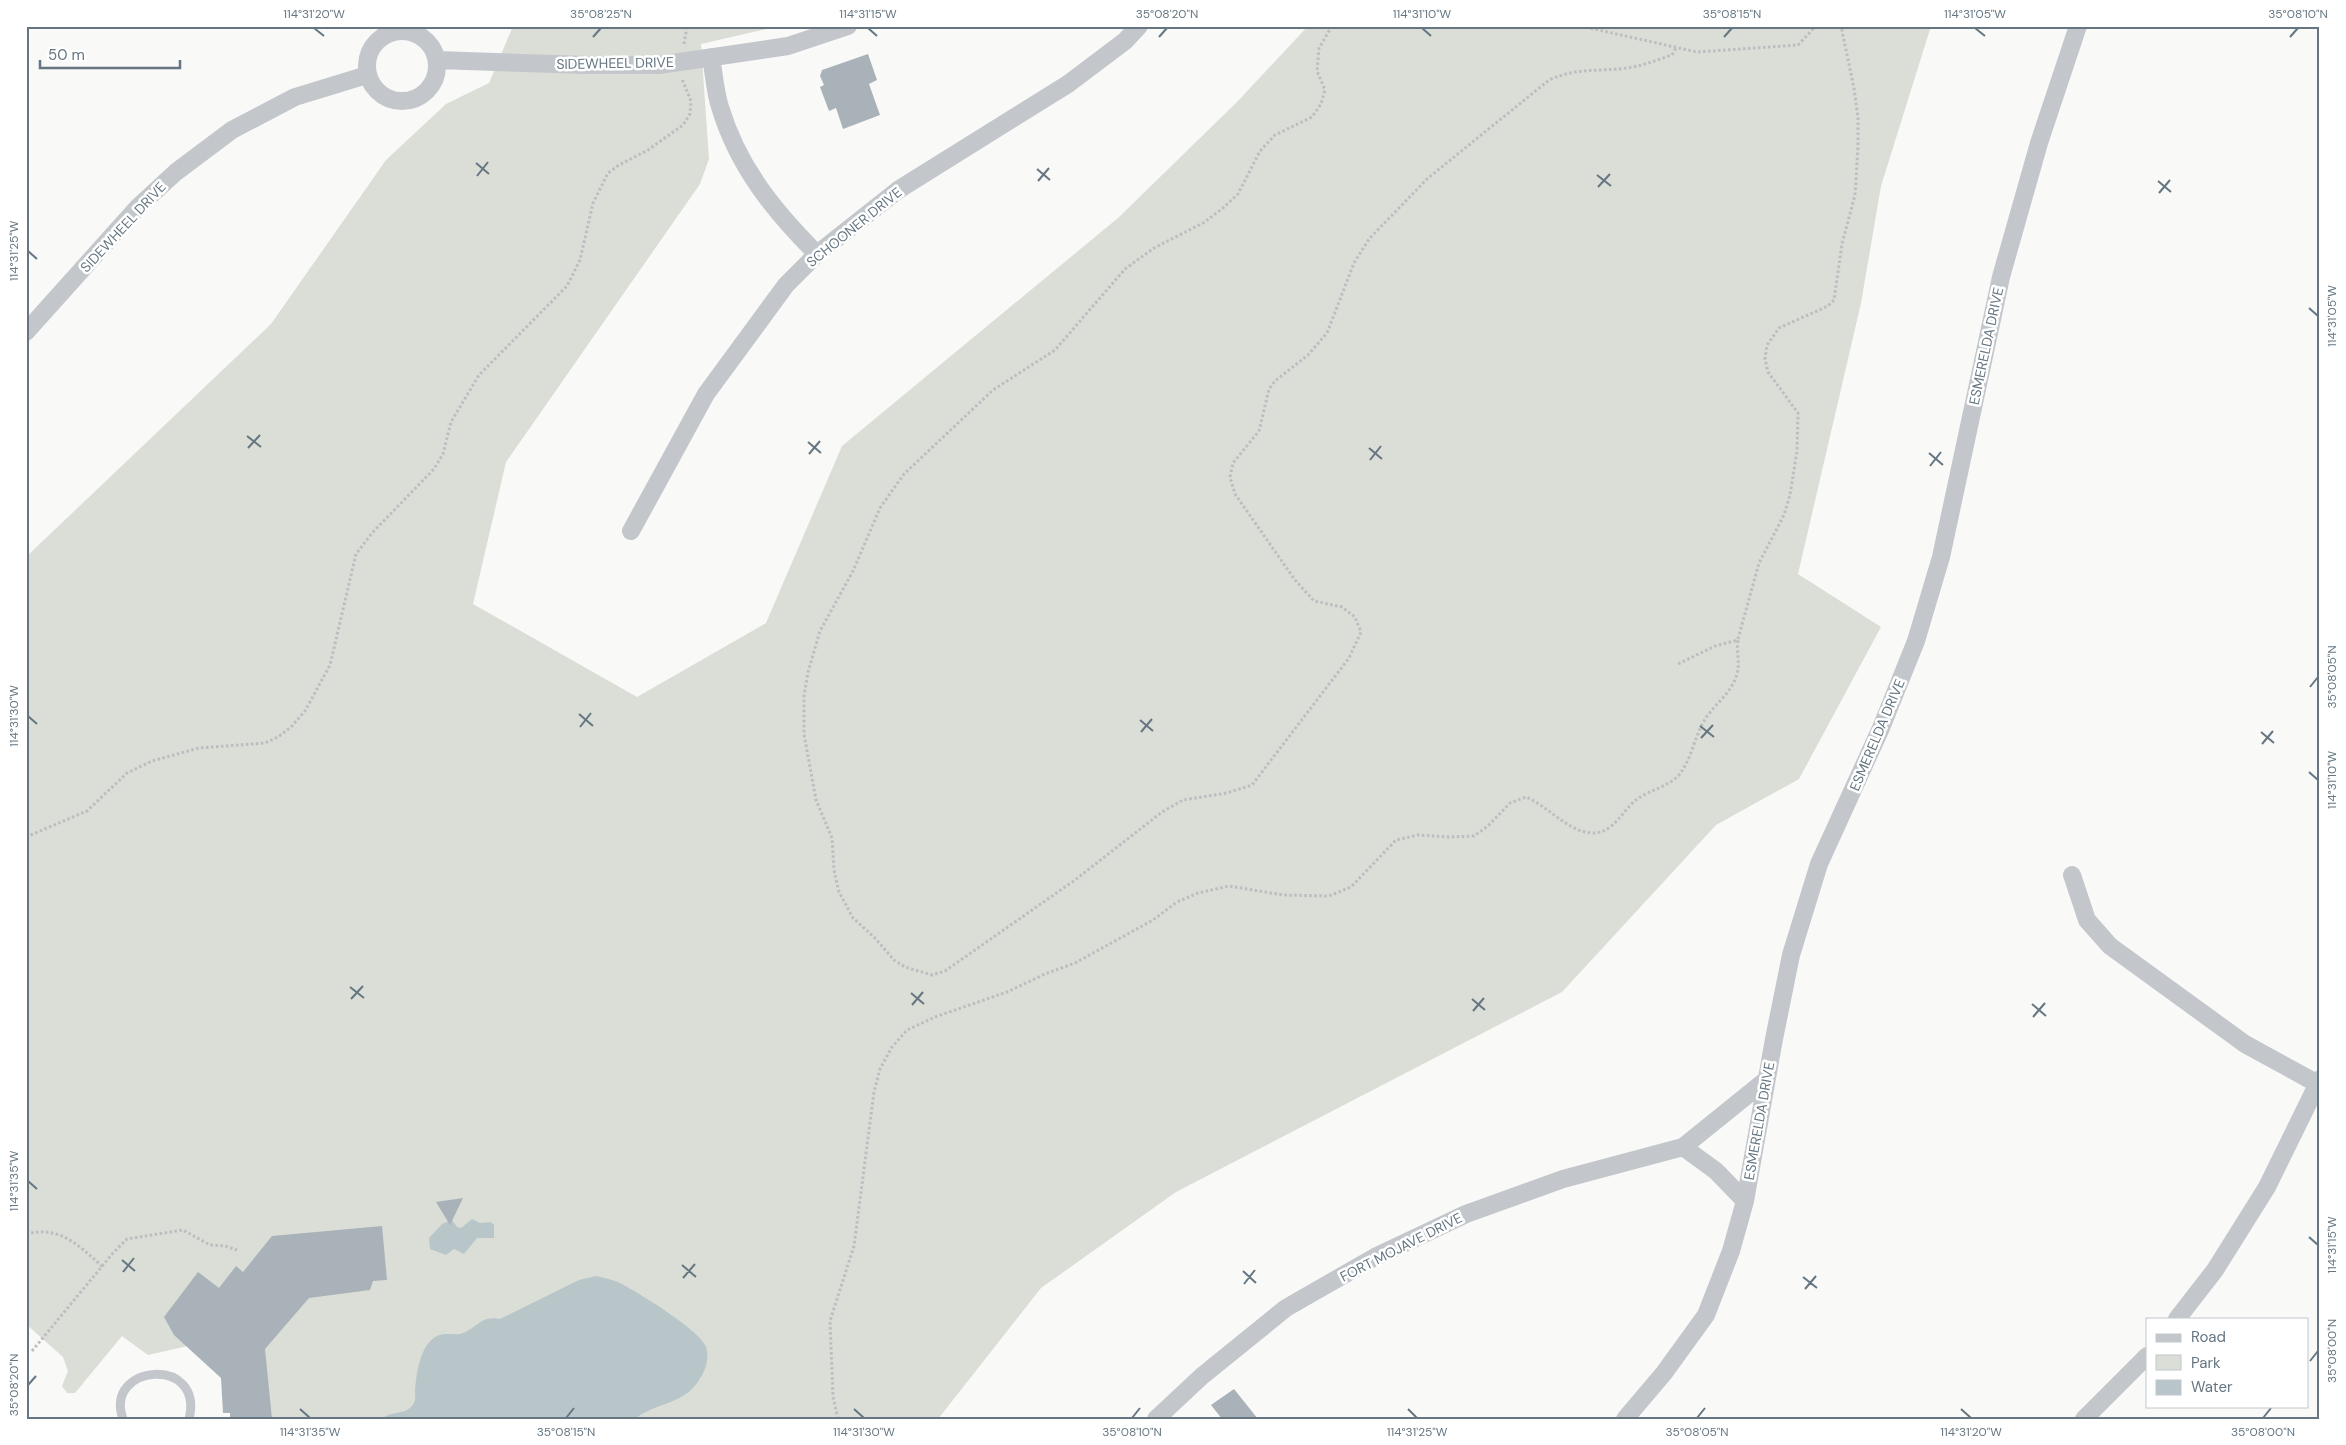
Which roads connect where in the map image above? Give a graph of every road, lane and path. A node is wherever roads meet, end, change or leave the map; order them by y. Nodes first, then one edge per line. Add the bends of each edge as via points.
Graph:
1 (687, 26) edge
2 (848, 26) edge
3 (1140, 26) edge
4 (1332, 26) edge
5 (1581, 26) edge
6 (1816, 26) edge
7 (1841, 26) edge
8 (2078, 26) edge
9 (396, 29) edge
10 (1676, 48) junction
11 (711, 58) junction
12 (437, 60) junction
13 (680, 62) junction
14 (367, 75) junction
15 (817, 254) junction
16 (26, 332) edge
17 (631, 531) dead end
18 (1738, 640) junction
19 (1676, 665) dead end
20 (26, 837) edge
21 (2072, 875) dead end
22 (1766, 1080) junction
23 (2319, 1081) edge
24 (1683, 1147) junction
25 (1745, 1201) junction
26 (26, 1234) edge
27 (237, 1250) dead end
28 (102, 1266) junction
29 (2178, 1318) edge
30 (32, 1351) dead end
31 (2146, 1357) edge
32 (123, 1419) edge
33 (189, 1419) edge
34 (838, 1419) edge
35 (1156, 1419) edge
36 (1626, 1419) edge
37 (2084, 1419) edge

1 - 13 path
2 - 11 street, SIDEWHEEL DRIVE via 788,46
3 - 15 street, SCHOONER DRIVE via 1068,84 898,190
4 - 10 path via 1319,48 1317,71 1325,90 1312,117 1275,135 1260,150 1238,194 1223,208 1125,269 1055,350 992,390 904,474 880,508 853,571 820,631 808,672 804,724 816,800 832,838 839,892 853,918 905,967 932,975 945,971 1075,880 1162,812 1183,800 1227,793 1252,785 1349,658 1360,632 1355,617 1342,607 1314,601 1295,580 1234,494 1230,477 1233,462 1259,431 1269,389 1320,343 1334,320 1354,263 1369,239 1427,179 1549,80 1587,69 1647,64 1672,56
5 - 10 path
6 - 10 path via 1798,45 1697,52
7 - 18 path via 1858,118 1855,195 1842,244 1834,300 1818,311 1778,328 1767,345 1765,359 1768,372 1798,413 1797,451 1784,515 1759,563
8 - 22 street, ESMERELDA DRIVE via 2039,143 2001,278 1940,557 1916,641 1882,728 1819,864 1791,955
9 - 12 street via 417,34 430,45
9 - 14 street via 372,46 366,63
11 - 13 street, SIDEWHEEL DRIVE
11 - 15 street via 719,106 751,176 781,217
12 - 13 street, SIDEWHEEL DRIVE via 586,65
12 - 14 street via 437,72 431,86 418,98 401,102 385,98 373,88
13 - 20 path via 683,83 691,101 690,114 683,125 608,173 592,203 580,260 567,286 479,375 451,422 443,454 434,469 356,554 330,664 305,711 291,727 266,743 200,748 152,761 128,773 87,811
14 - 16 street, SIDEWHEEL DRIVE via 295,97 225,135 176,172 138,207
15 - 17 street, SCHOONER DRIVE via 786,285 706,394
18 - 19 path via 1715,646
18 - 34 path via 1736,679 1702,724 1679,774 1636,800 1605,831 1580,831 1539,802 1526,797 1510,803 1474,836 1418,835 1396,840 1350,887 1329,896 1283,895 1230,886 1198,893 1177,902 1154,920 1075,963 907,1030 892,1047 880,1069 874,1092 854,1246 830,1321 833,1397
21 - 23 street via 2087,920 2110,946 2245,1044
22 - 24 street
22 - 25 street, ESMERELDA DRIVE
23 - 29 street via 2267,1187 2215,1270
24 - 25 street via 1716,1171
24 - 35 street, FORT MOJAVE DRIVE via 1563,1179 1466,1214 1374,1257 1286,1308 1202,1376
25 - 36 street, ESMERELDA DRIVE via 1731,1251 1706,1315 1664,1374
26 - 28 path via 47,1232 65,1236
27 - 28 path via 210,1245 183,1230 127,1239
28 - 30 path
31 - 37 street
32 - 33 lane via 121,1404 124,1393 131,1383 152,1373 164,1373 184,1386 191,1407

